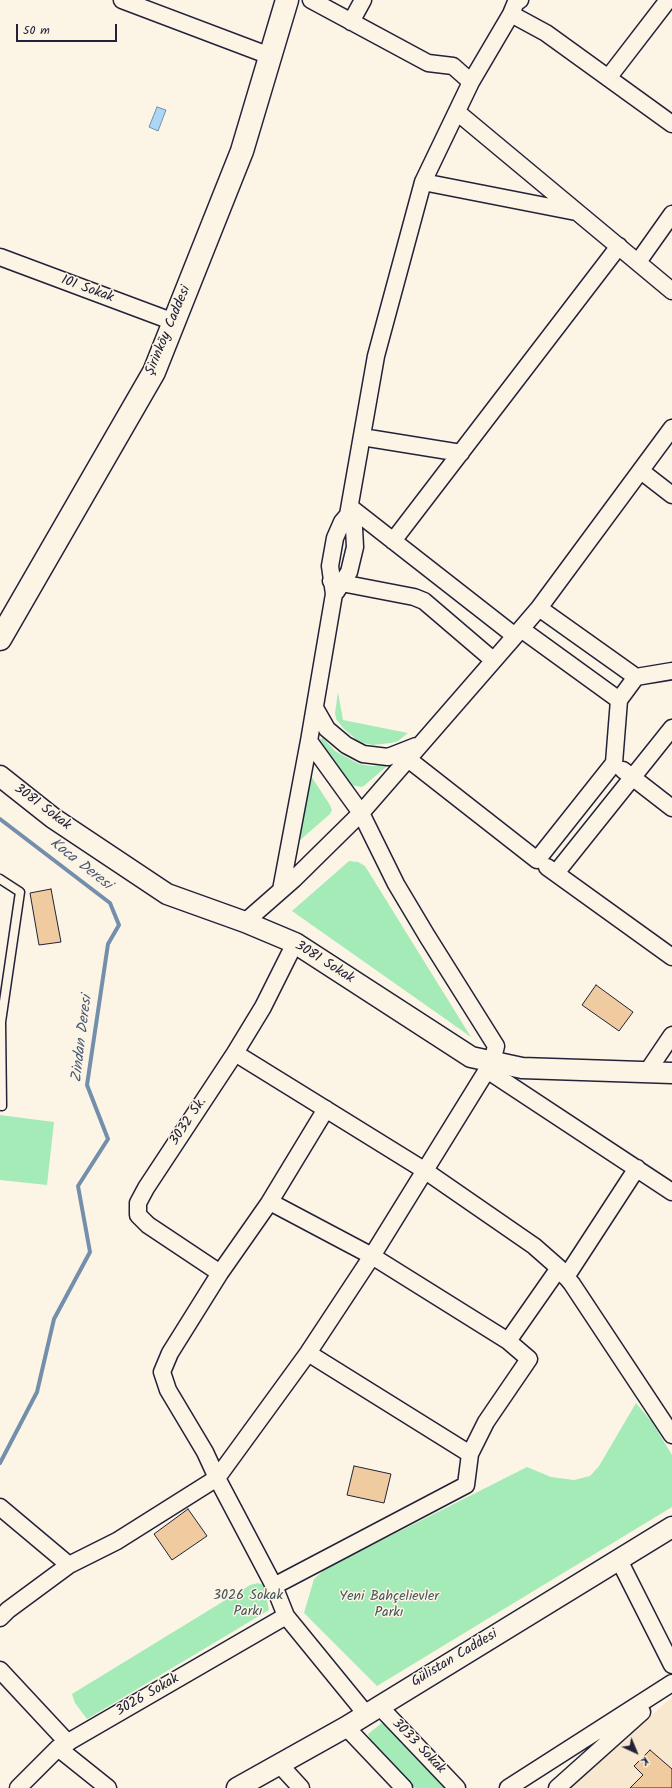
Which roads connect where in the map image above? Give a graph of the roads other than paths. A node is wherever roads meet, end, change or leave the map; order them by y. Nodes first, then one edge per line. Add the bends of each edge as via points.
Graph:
1 (122, 0) edge
2 (287, 0) edge
3 (311, 0) edge
4 (363, 0) edge
5 (668, 0) edge
6 (515, 4) edge
7 (351, 22) junction
8 (270, 56) junction
9 (608, 78) junction
10 (471, 82) junction
11 (457, 112) junction
12 (672, 124) edge
13 (423, 182) junction
14 (578, 212) junction
15 (672, 214) edge
16 (619, 246) junction
17 (0, 257) edge
18 (638, 262) junction
19 (672, 291) edge
20 (174, 322) junction
21 (672, 428) edge
22 (362, 437) junction
23 (461, 453) junction
24 (641, 471) junction
25 (672, 495) edge
26 (349, 511) junction
27 (393, 542) junction
28 (336, 586) junction
29 (538, 608) junction
30 (518, 632) junction
31 (0, 639) edge
32 (493, 660) junction
33 (672, 671) edge
34 (636, 677) junction
35 (619, 700) junction
36 (315, 708) junction
37 (672, 728) edge
38 (309, 741) junction
39 (421, 744) junction
40 (408, 759) junction
41 (614, 763) junction
42 (0, 776) edge
43 (632, 776) junction
44 (672, 808) edge
45 (361, 813) junction
46 (537, 860) junction
47 (556, 873) junction
48 (0, 879) edge
49 (281, 890) junction
50 (245, 922) junction
51 (295, 943) junction
52 (672, 957) edge
53 (672, 1034) edge
54 (235, 1053) junction
55 (489, 1066) junction
56 (647, 1072) junction
57 (672, 1073) edge
58 (2, 1106) dead end
59 (326, 1109) junction
60 (637, 1168) junction
61 (424, 1170) junction
62 (672, 1192) edge
63 (269, 1203) junction
64 (372, 1256) junction
65 (563, 1272) junction
66 (220, 1273) junction
67 (508, 1341) junction
68 (308, 1353) junction
69 (672, 1435) edge
70 (470, 1454) junction
71 (217, 1478) junction
72 (0, 1507) edge
73 (672, 1527) edge
74 (619, 1560) junction
75 (69, 1565) junction
76 (274, 1586) junction
77 (286, 1616) junction
78 (0, 1618) edge
79 (672, 1665) edge
80 (0, 1670) edge
81 (672, 1684) edge
82 (373, 1710) junction
83 (346, 1727) junction
84 (63, 1745) junction
85 (280, 1765) junction
86 (18, 1788) edge
87 (108, 1788) edge
88 (237, 1788) edge
89 (301, 1788) edge
90 (404, 1788) edge
91 (457, 1788) edge
92 (508, 1788) edge
93 (557, 1788) edge

1 - 8 street
2 - 8 main road, Şirinköy Caddesi
3 - 7 street
4 - 7 street
5 - 9 street
6 - 9 street via 546,33
6 - 10 street
7 - 10 street via 428,64 453,66
8 - 20 main road, Şirinköy Caddesi via 242,151
9 - 12 street
10 - 11 street
11 - 13 street
11 - 14 street
13 - 14 street
13 - 22 street via 376,356
14 - 16 street
15 - 18 street
16 - 18 street
16 - 23 street
17 - 20 street, 101 Sokak
18 - 19 street
20 - 31 main road, Şirinköy Caddesi via 154,372
21 - 24 street
22 - 23 street
22 - 26 street
23 - 27 street
24 - 25 street
24 - 29 street
26 - 27 street
26 - 28 street via 335,538 330,566
26 - 28 street via 354,528 355,547 349,572
27 - 30 street
28 - 32 street via 414,597 424,601
28 - 36 street
29 - 30 street
29 - 34 street
30 - 32 street
30 - 35 street
32 - 39 street
33 - 34 street
34 - 35 street
35 - 41 street
36 - 38 street
36 - 39 street via 327,729 346,745 363,754 388,757
37 - 43 street
38 - 45 street
38 - 49 street
39 - 40 street
40 - 45 street
40 - 46 street
41 - 43 street
41 - 46 street
42 - 50 street, 3081 Sokak via 52,818 167,894
43 - 44 street
43 - 47 street
45 - 49 street
45 - 55 street via 400,890 496,1046
46 - 47 street
47 - 52 street
48 - 58 lane via 20,892 1,1022
49 - 50 street
50 - 51 street, 3081 Sokak
51 - 54 street, 3032 Sk. via 263,1007
51 - 55 street, 3081 Sokak via 471,1057
53 - 56 street
54 - 59 street
54 - 66 street, 3032 Sk. via 138,1203 138,1215 148,1225
55 - 56 street, 3081 Sokak
55 - 60 street
55 - 61 street
56 - 57 street, 3081 Sokak
59 - 61 street
59 - 63 street
60 - 62 street
60 - 65 street
61 - 64 street
61 - 65 street via 534,1246
63 - 64 street via 272,1202
63 - 66 street
64 - 67 street
64 - 68 street
65 - 67 street
65 - 69 street
66 - 71 street, 3033 Sokak via 170,1353 162,1372 168,1390 205,1452
67 - 70 street via 529,1358 486,1422
68 - 70 street
68 - 71 street
70 - 76 street via 466,1485
71 - 75 street via 117,1541
71 - 76 street, 3033 Sokak
72 - 75 street
73 - 74 street, Gülistan Caddesi
74 - 79 street
74 - 82 street, Gülistan Caddesi
75 - 78 street
76 - 77 street, 3033 Sokak
77 - 82 street, 3033 Sokak
77 - 84 street, 3026 Sokak
80 - 84 street
81 - 92 street
81 - 93 street
82 - 83 street, Gülistan Caddesi
82 - 91 street, 3033 Sokak
83 - 85 street, Gülistan Caddesi
83 - 90 street
84 - 86 street, 3026 Sokak
84 - 87 street
85 - 88 street, Gülistan Caddesi
85 - 89 street

